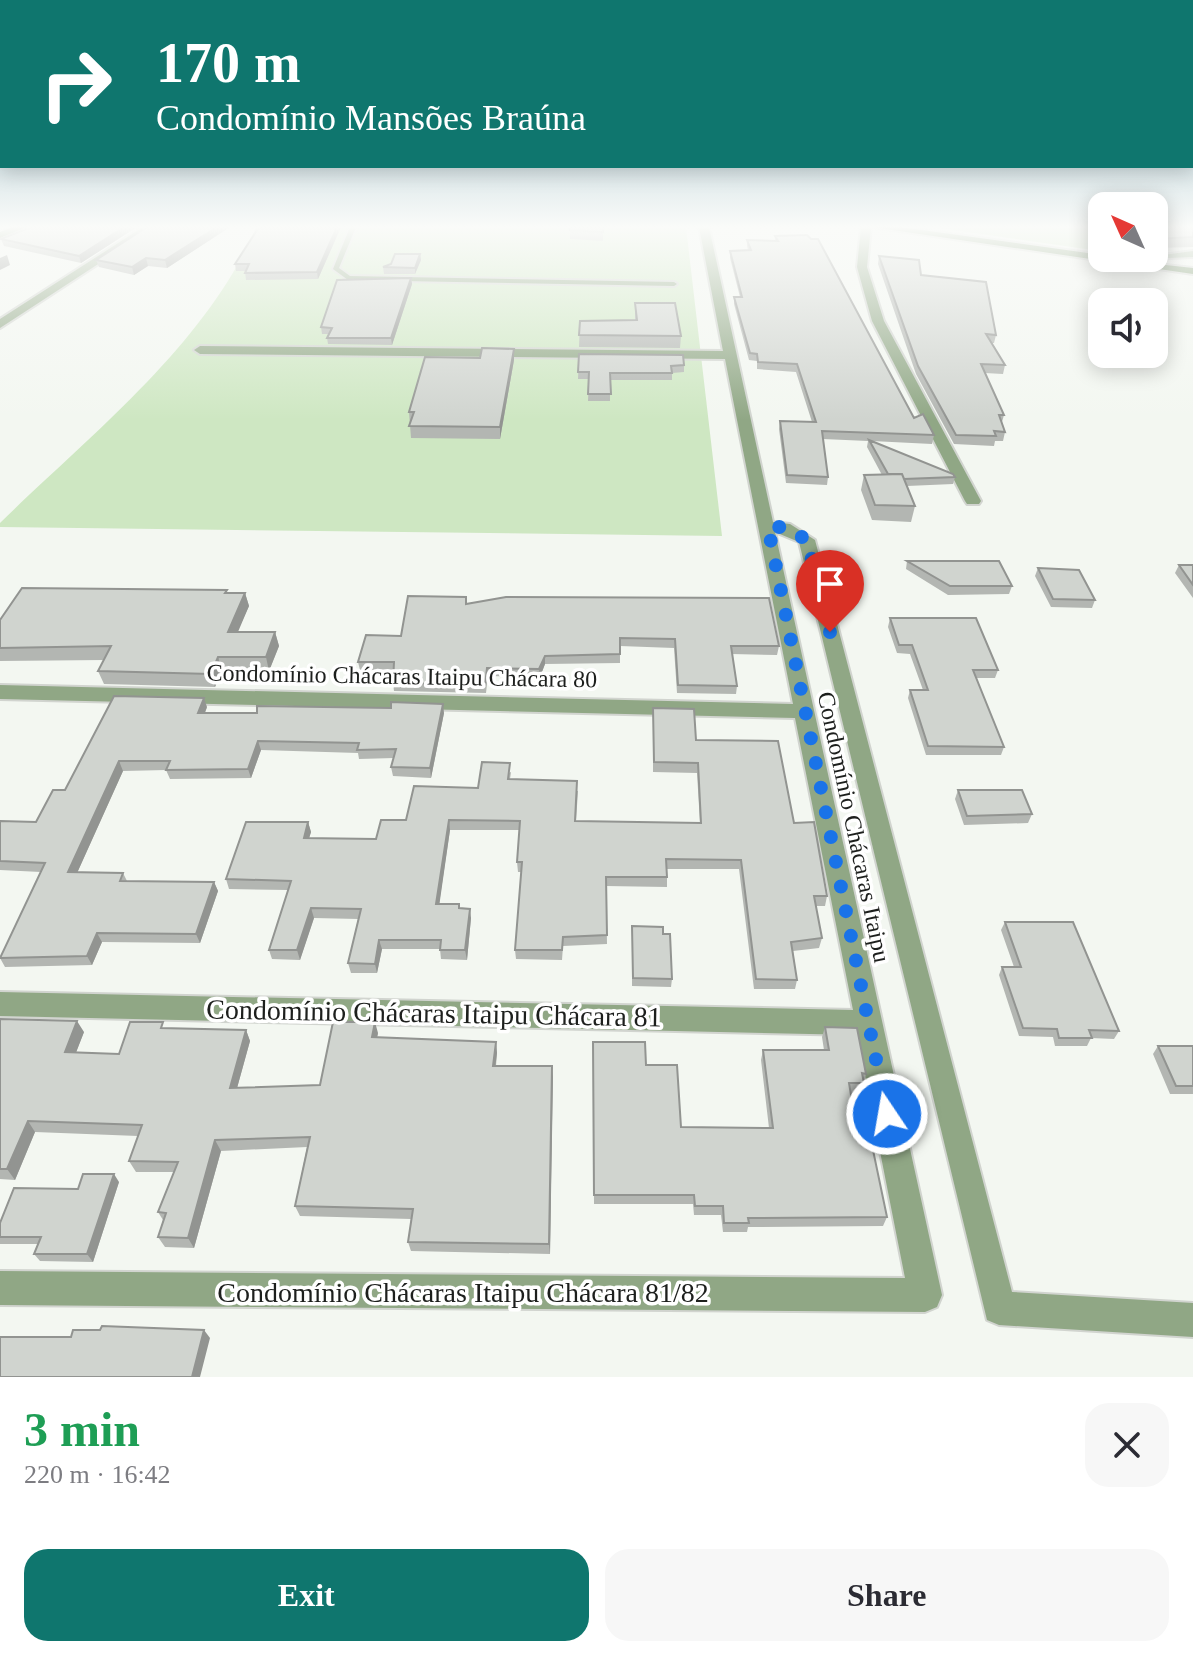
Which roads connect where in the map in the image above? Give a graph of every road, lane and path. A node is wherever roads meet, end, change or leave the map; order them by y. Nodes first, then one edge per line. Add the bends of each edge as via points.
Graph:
1 (51, 291) edge
2 (718, 291) edge
3 (869, 291) edge
4 (0, 324) edge
5 (200, 350) dead end
6 (731, 355) junction
7 (973, 501) dead end
8 (768, 527) junction
9 (0, 692) edge
10 (803, 711) junction
11 (0, 1004) edge
12 (868, 1023) junction
13 (0, 1288) edge
14 (925, 1295) joint
15 (1193, 1320) edge

1 - 4 street
2 - 6 street, Condomínio Chácaras Itaipu
3 - 7 street via 878,321
5 - 6 street
6 - 8 street, Condomínio Chácaras Itaipu
8 - 10 street, Condomínio Chácaras Itaipu
8 - 15 street via 784,527 807,540 999,1308
9 - 10 street, Condomínio Chácaras Itaipu Chácara 80
10 - 12 street, Condomínio Chácaras Itaipu
11 - 12 street, Condomínio Chácaras Itaipu Chácara 81
12 - 14 street, Condomínio Chácaras Itaipu
13 - 14 street, Condomínio Chácaras Itaipu Chácara 81/82

